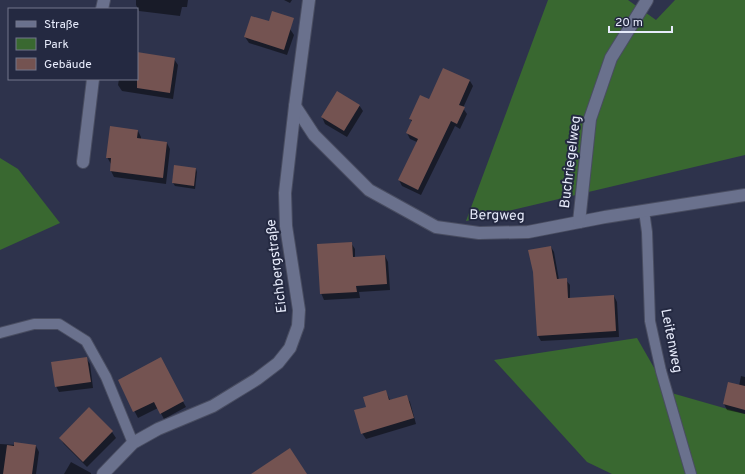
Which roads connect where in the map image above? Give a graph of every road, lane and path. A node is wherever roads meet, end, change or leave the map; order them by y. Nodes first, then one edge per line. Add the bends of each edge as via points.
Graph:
1 (309, 0) edge
2 (647, 0) edge
3 (93, 80) edge
4 (295, 106) junction
5 (83, 162) dead end
6 (745, 195) edge
7 (644, 211) junction
8 (579, 222) junction
9 (0, 333) edge
10 (133, 443) junction
11 (103, 474) edge
12 (691, 474) edge

1 - 4 street, Eichbergstraße
2 - 8 street, Buchriegelweg via 612,58 590,118
3 - 5 street
4 - 8 street, Bergweg via 314,135 369,190 436,227 479,233 528,232
4 - 10 street, Eichbergstraße via 285,193 286,226 299,310 298,326 290,348 278,363 258,379 213,406 158,429
6 - 7 street, Bergweg
7 - 8 street, Bergweg
7 - 12 lane, Leitenweg via 650,321 661,371
9 - 10 lane via 34,324 59,324 86,341 106,377
10 - 11 street, Eichbergstraße

